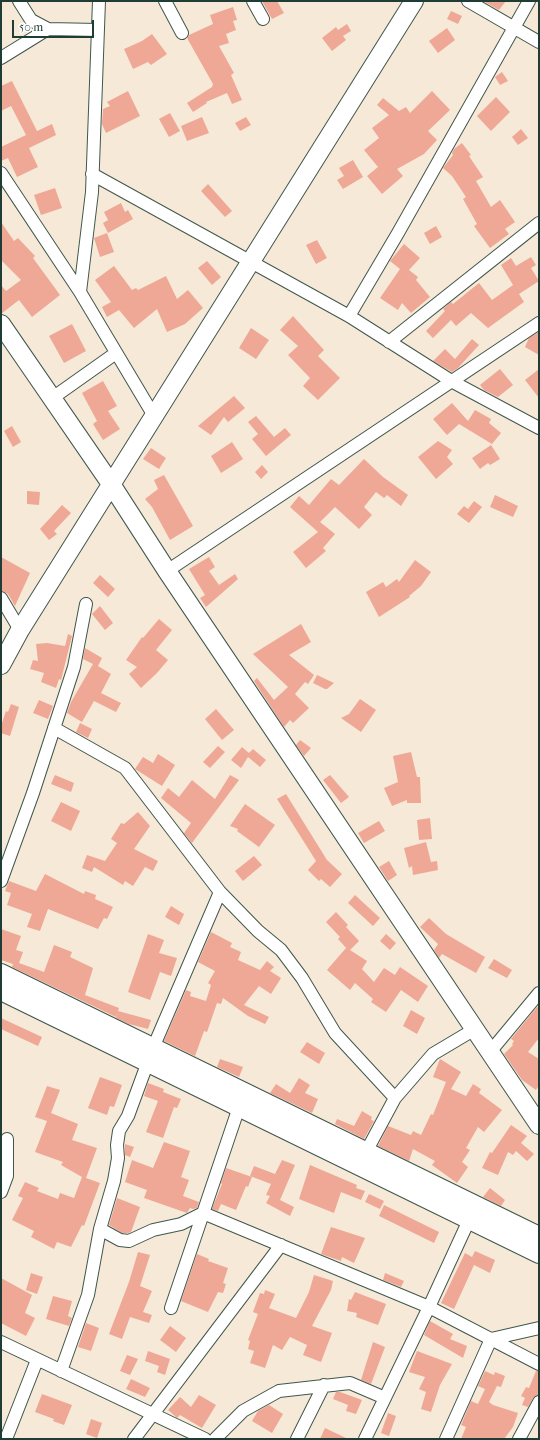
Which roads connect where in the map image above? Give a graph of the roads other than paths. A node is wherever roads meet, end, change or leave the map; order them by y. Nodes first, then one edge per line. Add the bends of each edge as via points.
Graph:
1 (20, 1) edge
2 (99, 1) edge
3 (165, 1) edge
4 (253, 1) edge
5 (414, 1) edge
6 (468, 1) edge
7 (529, 1) edge
8 (263, 19) dead end
9 (48, 29) junction
10 (514, 29) junction
11 (98, 30) junction
12 (182, 33) dead end
13 (539, 42) edge
14 (1, 58) edge
15 (1, 173) edge
16 (92, 174) junction
17 (539, 223) edge
18 (250, 263) junction
19 (80, 292) junction
20 (349, 316) junction
21 (539, 323) edge
22 (1, 324) edge
23 (390, 342) junction
24 (116, 353) junction
25 (453, 382) junction
26 (52, 399) junction
27 (154, 416) junction
28 (539, 428) edge
29 (111, 484) junction
30 (167, 571) junction
31 (1, 598) edge
32 (86, 604) dead end
33 (20, 630) junction
34 (1, 665) edge
35 (54, 728) junction
36 (1, 881) edge
37 (220, 892) junction
38 (1, 973) edge
39 (1, 991) edge
40 (539, 992) edge
41 (475, 1029) junction
42 (490, 1052) junction
43 (150, 1055) junction
44 (395, 1098) junction
45 (240, 1107) junction
46 (539, 1125) edge
47 (7, 1139) dead end
48 (366, 1152) junction
49 (1, 1192) edge
50 (203, 1213) junction
51 (469, 1220) junction
52 (100, 1229) junction
53 (539, 1236) edge
54 (281, 1245) junction
55 (539, 1254) edge
56 (429, 1307) junction
57 (171, 1308) dead end
58 (539, 1328) edge
59 (491, 1339) junction
60 (1, 1342) edge
61 (38, 1360) junction
62 (539, 1364) edge
63 (61, 1371) junction
64 (324, 1385) junction
65 (385, 1398) junction
66 (539, 1402) edge
67 (152, 1415) junction
68 (6, 1439) edge
69 (134, 1439) edge
70 (205, 1439) edge
71 (215, 1439) edge
72 (297, 1439) edge
73 (365, 1439) edge
74 (446, 1439) edge
75 (519, 1439) edge

1 - 9 street via 31,20
2 - 11 street
3 - 12 street
4 - 8 street
5 - 18 main road
6 - 10 street
7 - 10 street
9 - 11 street
9 - 14 street
10 - 13 street
10 - 20 street
11 - 16 street
15 - 19 street
16 - 18 street
16 - 19 street
17 - 23 street
18 - 20 street
18 - 27 main road
19 - 24 street
20 - 23 street
21 - 25 street
22 - 26 main road
23 - 25 street
24 - 26 street
24 - 27 street
25 - 28 street
25 - 30 street
26 - 29 main road
27 - 29 main road
29 - 30 main road
29 - 33 main road
30 - 41 main road
31 - 33 street
32 - 35 street via 74,667
33 - 34 main road
35 - 36 street
35 - 37 street via 125,768
37 - 43 street
37 - 44 street via 258,931 281,950 302,978 335,1033
38 - 43 main road
39 - 43 main road
40 - 42 street
41 - 42 main road
41 - 44 street via 433,1054
42 - 46 main road
43 - 45 main road
43 - 48 main road
43 - 52 street via 128,1116 119,1131 114,1181
44 - 48 street
45 - 50 street
45 - 51 main road
47 - 49 street via 7,1176
48 - 53 main road
50 - 52 street via 181,1224 153,1230 129,1241 120,1240
50 - 54 street
50 - 57 street
51 - 55 main road
51 - 56 street
52 - 63 street via 88,1295
54 - 56 street
54 - 67 street
56 - 59 street
56 - 65 street
58 - 59 street
59 - 62 street
59 - 74 street
60 - 61 street
61 - 63 street
61 - 68 street
63 - 67 street
64 - 65 street via 350,1383
64 - 71 street via 278,1391 243,1411
64 - 72 street
65 - 73 street
66 - 75 street
67 - 69 street
67 - 70 street

